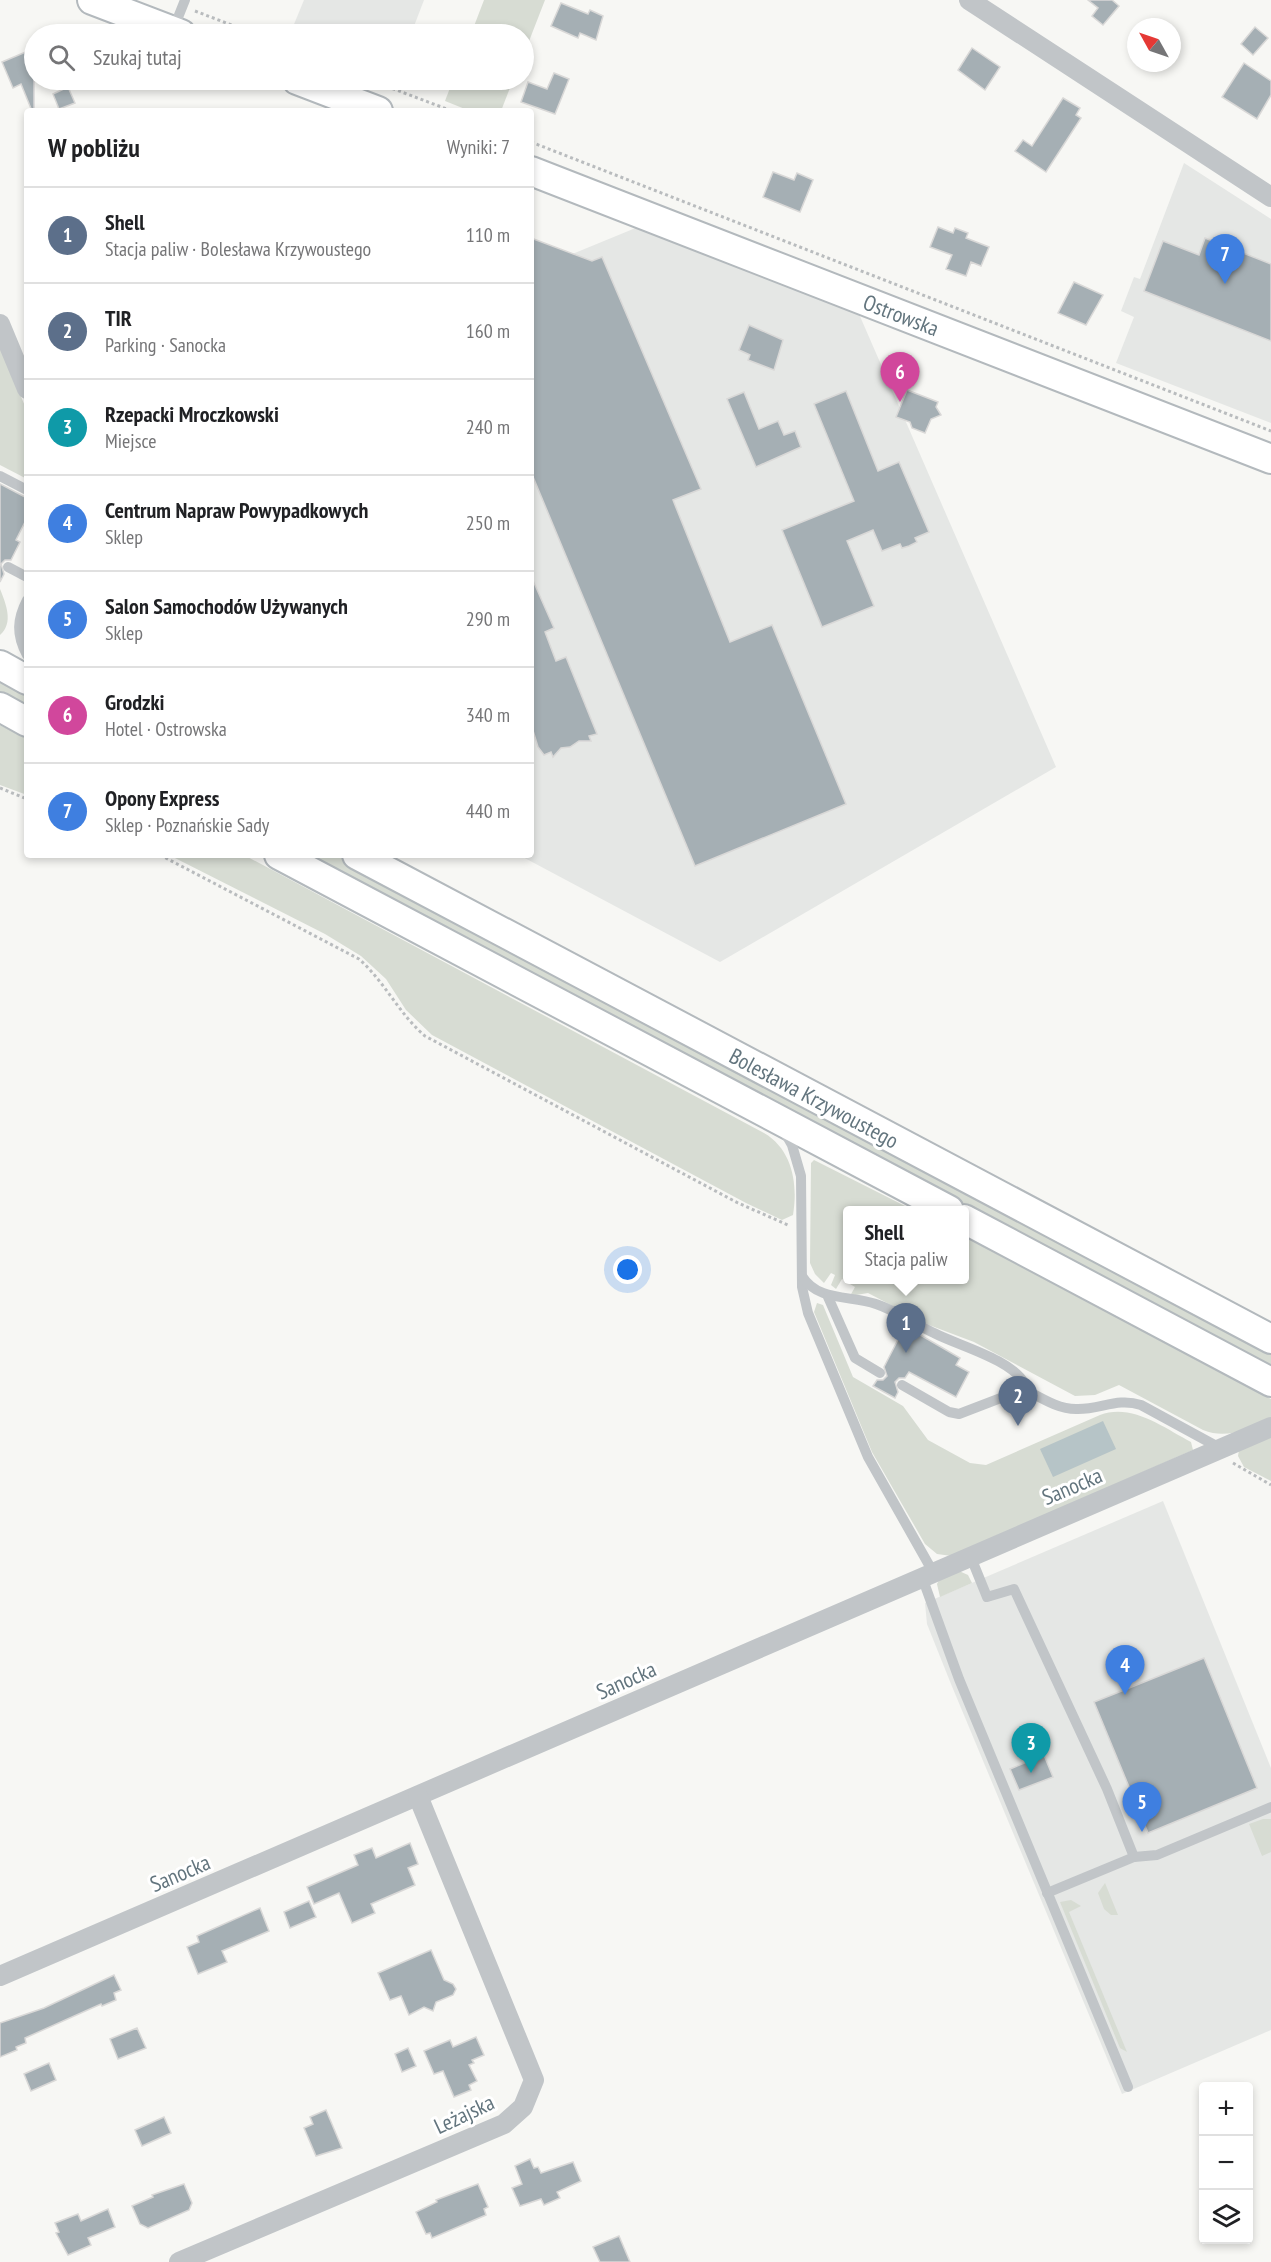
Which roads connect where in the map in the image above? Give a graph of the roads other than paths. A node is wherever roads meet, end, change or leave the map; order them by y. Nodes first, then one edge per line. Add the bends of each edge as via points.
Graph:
1 (969, 0) edge
2 (100, 1) edge
3 (180, 18) edge
4 (323, 90) edge
5 (370, 108) edge
6 (534, 172) edge
7 (1271, 197) edge
8 (0, 324) edge
9 (24, 382) edge
10 (1271, 459) edge
11 (0, 476) edge
12 (24, 488) edge
13 (8, 567) dead end
14 (24, 575) edge
15 (24, 606) edge
16 (24, 648) edge
17 (0, 665) edge
18 (24, 678) edge
19 (0, 707) edge
20 (24, 720) edge
21 (285, 858) edge
22 (363, 858) edge
23 (769, 1116) junction
24 (941, 1206) edge
25 (969, 1222) edge
26 (802, 1276) junction
27 (828, 1297) junction
28 (1271, 1339) edge
29 (880, 1373) dead end
30 (1271, 1382) edge
31 (902, 1385) dead end
32 (1024, 1389) junction
33 (1271, 1427) edge
34 (1220, 1448) junction
35 (970, 1556) junction
36 (927, 1574) junction
37 (418, 1797) junction
38 (1271, 1807) edge
39 (1134, 1857) junction
40 (1047, 1893) junction
41 (0, 1976) edge
42 (1128, 2087) dead end
43 (179, 2262) edge

1 - 7 street
2 - 3 main road
4 - 5 main road
6 - 10 main road, Ostrowska
8 - 9 street
11 - 12 lane
13 - 14 lane
15 - 16 lane via 19,625
17 - 18 main road
19 - 20 main road
21 - 23 main road, Bolesława Krzywoustego
22 - 28 main road, Bolesława Krzywoustego
23 - 24 main road, Bolesława Krzywoustego
23 - 26 lane via 789,1139 800,1170
25 - 30 main road
26 - 27 lane
26 - 36 lane via 808,1313 867,1457
27 - 29 lane via 855,1358
27 - 32 lane via 884,1307 1015,1372 1025,1384
31 - 32 lane via 959,1414
32 - 34 lane via 1072,1409 1119,1401 1135,1403
33 - 34 street, Sanocka
34 - 35 street, Sanocka
35 - 36 street, Sanocka
35 - 39 lane via 987,1597 1014,1589 1107,1789
36 - 37 street, Sanocka
36 - 40 lane via 959,1678
37 - 41 street, Sanocka
37 - 43 street, Leżajska via 534,2080 523,2107 504,2124
38 - 39 lane via 1157,1855
39 - 40 lane
40 - 42 lane

